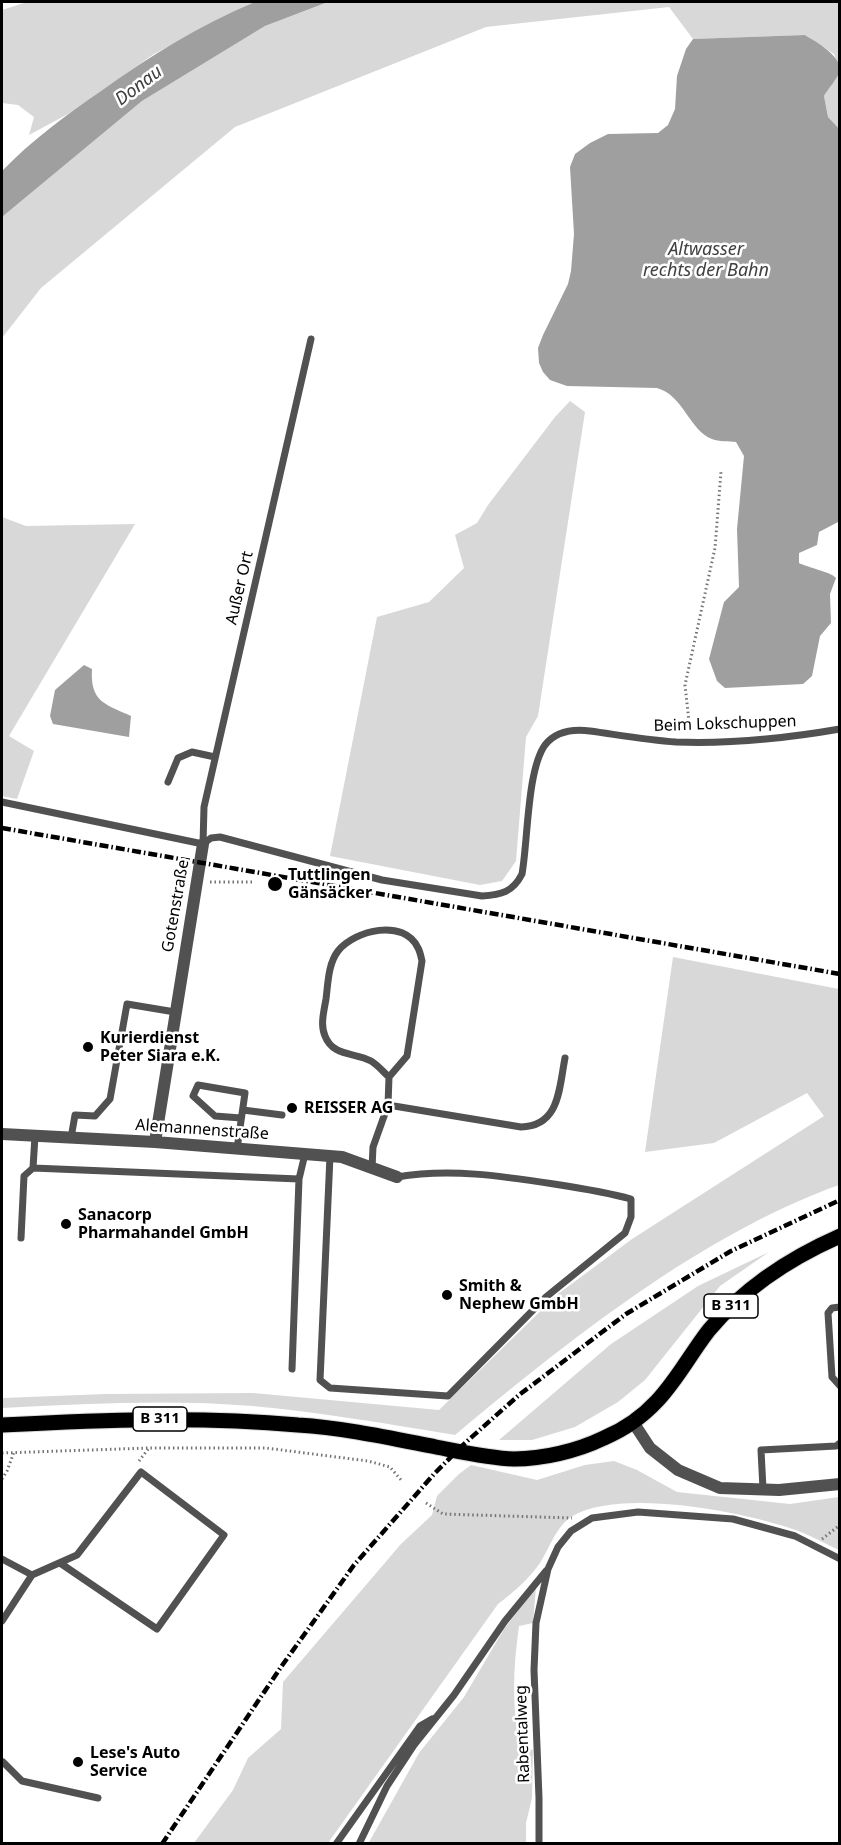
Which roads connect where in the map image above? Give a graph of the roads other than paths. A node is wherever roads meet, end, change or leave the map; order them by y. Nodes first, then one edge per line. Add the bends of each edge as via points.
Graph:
1 (311, 339) dead end
2 (840, 729) edge
3 (215, 757) junction
4 (168, 782) dead end
5 (2, 802) edge
6 (203, 844) junction
7 (175, 1012) junction
8 (565, 1058) dead end
9 (389, 1077) junction
10 (387, 1105) junction
11 (242, 1114) junction
12 (282, 1115) dead end
13 (2, 1134) edge
14 (35, 1136) junction
15 (71, 1138) junction
16 (155, 1142) junction
17 (237, 1149) junction
18 (305, 1154) junction
19 (330, 1156) junction
20 (33, 1168) junction
21 (372, 1168) junction
22 (397, 1177) joint
23 (299, 1179) junction
24 (840, 1236) edge
25 (21, 1238) dead end
26 (840, 1307) edge
27 (292, 1369) dead end
28 (840, 1386) edge
29 (633, 1422) junction
30 (2, 1425) edge
31 (840, 1443) edge
32 (840, 1484) edge
33 (762, 1489) junction
34 (2, 1559) edge
35 (840, 1559) edge
36 (60, 1563) junction
37 (548, 1569) junction
38 (33, 1575) junction
39 (2, 1621) edge
40 (437, 1716) junction
41 (2, 1763) edge
42 (98, 1798) dead end
43 (336, 1844) edge
44 (358, 1844) edge
45 (538, 1844) edge

1 - 3 lane, Außer Ort
2 - 6 lane, Beim Lokschuppen via 768,739 692,741 634,739 576,730 561,733 545,745 534,770 522,874 516,885 498,895 482,896 382,880 220,837
3 - 4 lane via 192,752 178,758
3 - 6 lane, Außer Ort via 204,807
5 - 6 lane, Gotenstraße
6 - 7 street, Gotenstraße
7 - 15 lane via 127,1004 110,1099 95,1116 75,1115
7 - 16 street, Gotenstraße
8 - 10 lane via 554,1108 547,1119 534,1126
9 - 9 lane via 371,1061 333,1047 325,1036 322,1019 332,963 338,951 348,942 377,930 393,930 408,936 418,946 422,961 407,1056
9 - 10 lane
10 - 21 lane via 373,1148
11 - 11 lane via 245,1093 198,1085 193,1096 215,1116
11 - 12 lane
11 - 17 lane
13 - 14 street, Alemannenstraße
14 - 15 street, Alemannenstraße
14 - 20 lane
15 - 16 street, Alemannenstraße
16 - 17 street, Alemannenstraße
17 - 18 street, Alemannenstraße
18 - 19 street, Alemannenstraße
18 - 23 lane
19 - 21 street, Alemannenstraße
19 - 22 lane via 320,1380 330,1388 448,1396 546,1297 626,1233 631,1217 631,1199 612,1194 506,1176 426,1172
20 - 23 lane
20 - 25 lane via 24,1176
21 - 22 street, Alemannenstraße
23 - 27 lane
24 - 29 main road, B 311 via 777,1269 728,1309 657,1401
26 - 28 lane via 832,1308 828,1314 832,1377
29 - 30 main road, B 311 via 587,1446 516,1459 300,1425 193,1419
29 - 33 street via 650,1448 678,1470 720,1488
31 - 33 lane via 761,1450
32 - 33 street
34 - 38 lane
35 - 37 lane via 795,1536 733,1519 638,1512 592,1518 571,1531
36 - 36 lane via 77,1555 141,1472 224,1535 157,1629
36 - 38 lane
37 - 40 lane
37 - 45 lane, Rabentalweg via 536,1623 534,1670
38 - 39 lane
40 - 43 lane via 420,1726
40 - 44 lane via 387,1786
41 - 42 lane via 22,1781

